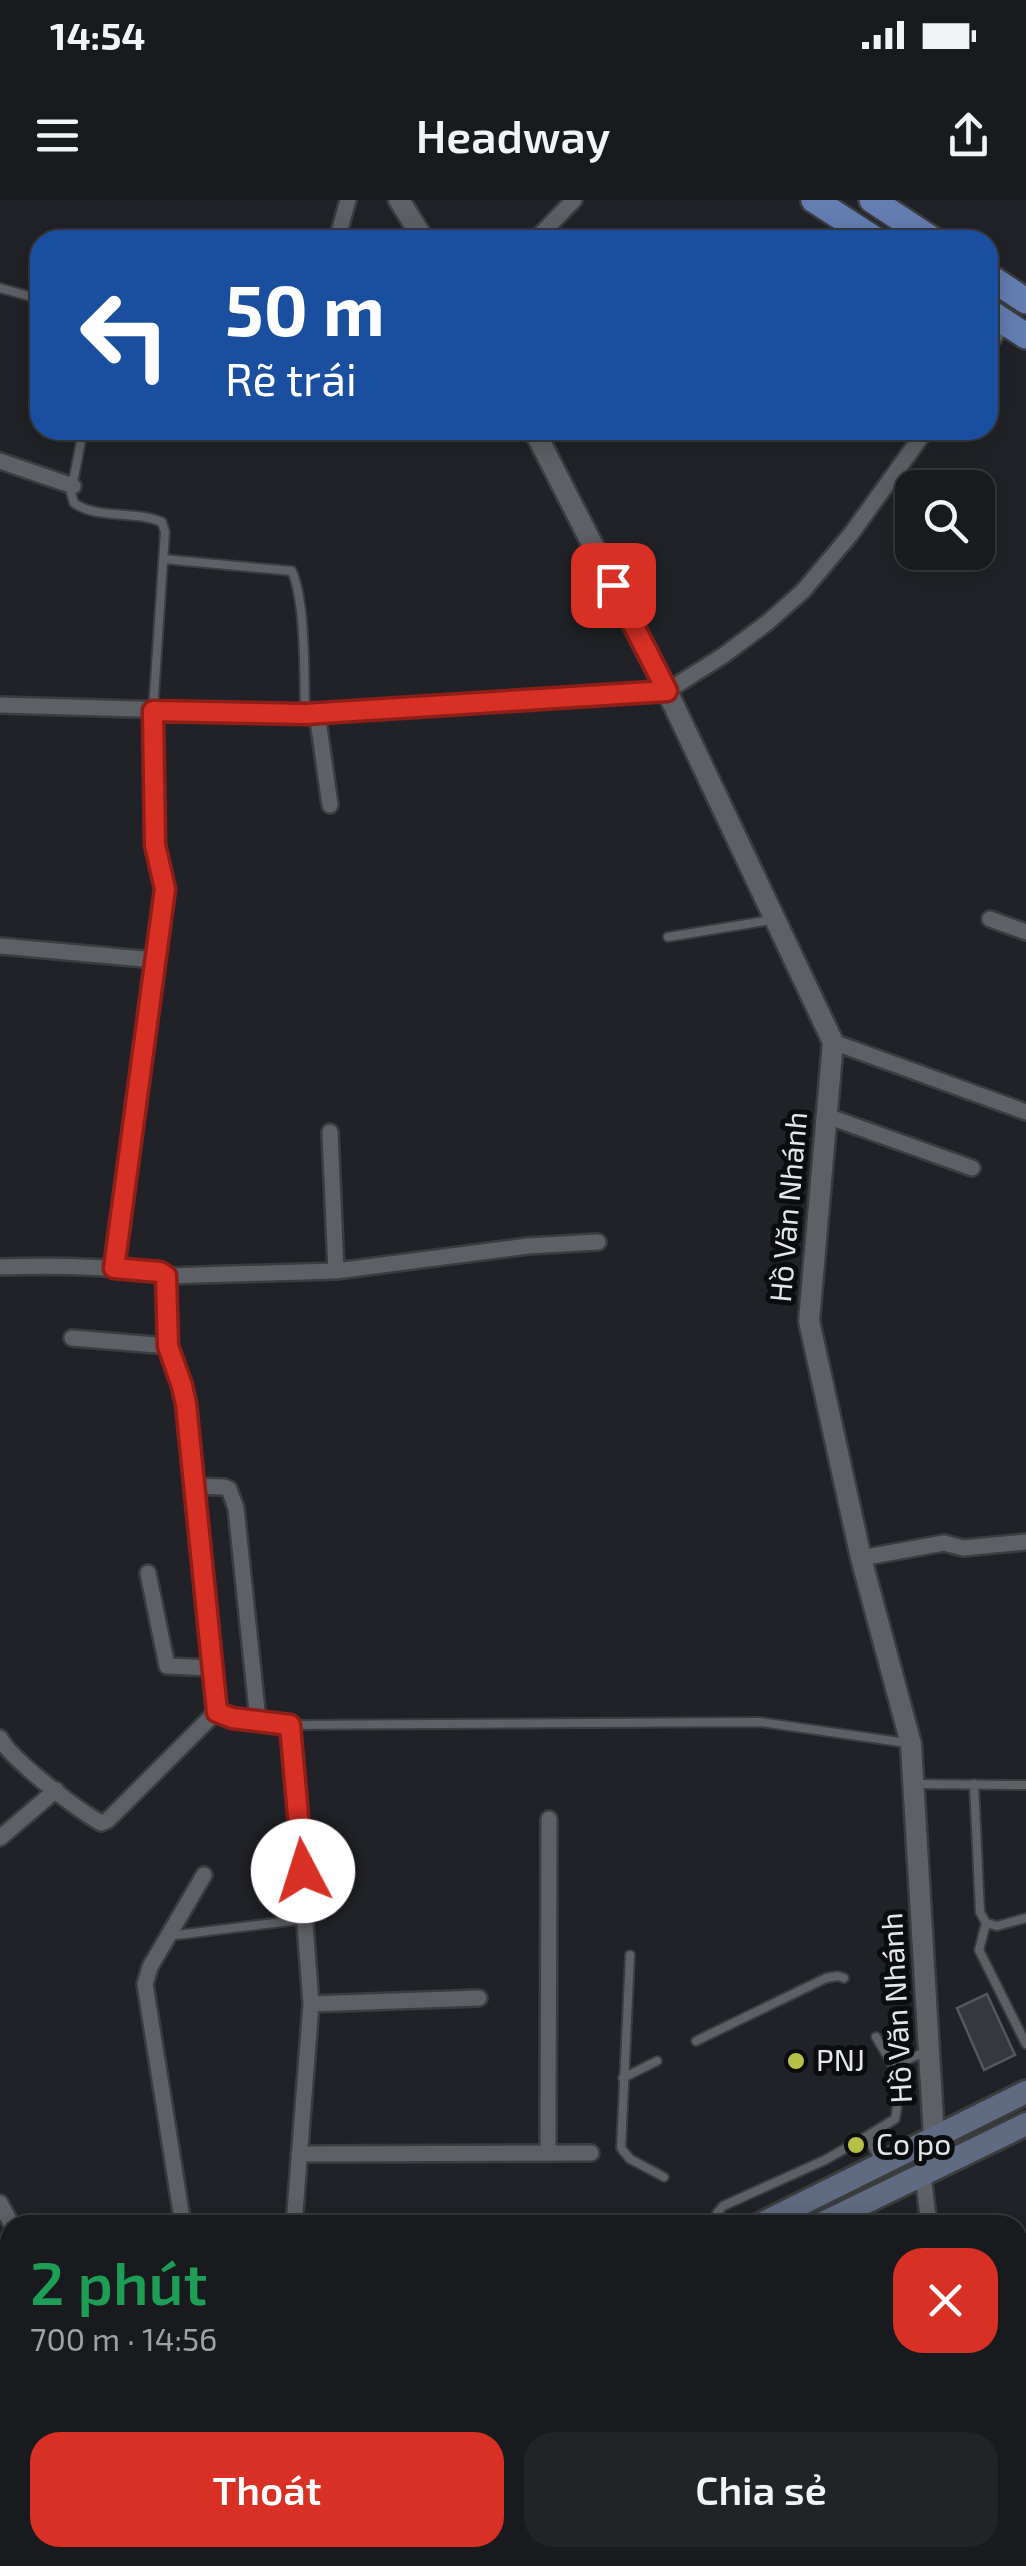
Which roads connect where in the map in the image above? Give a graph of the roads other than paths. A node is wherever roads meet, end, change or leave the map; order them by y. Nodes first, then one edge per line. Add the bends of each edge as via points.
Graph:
1 (348, 200) edge
2 (399, 200) edge
3 (574, 200) edge
4 (814, 200) edge
5 (872, 200) edge
6 (340, 230) edge
7 (418, 230) edge
8 (545, 230) edge
9 (860, 230) edge
10 (918, 230) edge
11 (998, 283) edge
12 (0, 288) edge
13 (30, 296) edge
14 (1026, 301) edge
15 (80, 440) edge
16 (539, 440) edge
17 (919, 440) edge
18 (0, 461) edge
19 (72, 486) junction
20 (164, 559) junction
21 (667, 691) junction
22 (0, 705) edge
23 (153, 711) junction
24 (311, 714) junction
25 (330, 805) dead end
26 (990, 919) dead end
27 (775, 920) junction
28 (1026, 932) edge
29 (668, 937) dead end
30 (0, 946) edge
31 (155, 960) junction
32 (833, 1042) junction
33 (1026, 1112) edge
34 (826, 1116) junction
35 (330, 1132) dead end
36 (972, 1168) dead end
37 (598, 1242) dead end
38 (0, 1267) edge
39 (114, 1268) junction
40 (336, 1270) junction
41 (166, 1276) junction
42 (72, 1338) dead end
43 (168, 1346) junction
44 (194, 1486) junction
45 (1026, 1542) edge
46 (860, 1558) junction
47 (148, 1572) dead end
48 (212, 1668) junction
49 (217, 1712) junction
50 (258, 1721) junction
51 (290, 1725) junction
52 (0, 1738) edge
53 (911, 1744) junction
54 (914, 1784) junction
55 (974, 1784) junction
56 (1026, 1784) edge
57 (56, 1790) junction
58 (549, 1819) dead end
59 (0, 1838) edge
60 (204, 1875) dead end
61 (1026, 1918) edge
62 (306, 1919) junction
63 (986, 1923) junction
64 (168, 1936) junction
65 (630, 1954) dead end
66 (844, 1978) dead end
67 (480, 1998) dead end
68 (311, 2004) junction
69 (876, 2037) dead end
70 (696, 2041) dead end
71 (1026, 2044) edge
72 (929, 2050) junction
73 (657, 2061) dead end
74 (898, 2072) junction
75 (623, 2078) junction
76 (1026, 2092) edge
77 (1026, 2124) edge
78 (867, 2136) junction
79 (934, 2137) junction
80 (548, 2153) junction
81 (591, 2153) dead end
82 (300, 2154) junction
83 (882, 2164) junction
84 (933, 2170) junction
85 (664, 2177) dead end
86 (181, 2215) edge
87 (295, 2215) edge
88 (716, 2215) edge
89 (779, 2215) edge
90 (839, 2215) edge
91 (929, 2215) edge

1 - 6 street
2 - 7 street
3 - 8 street
4 - 9 highway
5 - 10 highway
11 - 14 highway
12 - 13 lane
15 - 19 lane
16 - 21 street
17 - 21 street via 803,590
18 - 19 street
19 - 20 lane via 74,503 84,510 162,522
20 - 23 lane
20 - 24 lane via 292,571
21 - 24 street
21 - 27 street
22 - 23 street
23 - 24 street
23 - 31 lane via 155,845 165,889
24 - 25 street
26 - 28 street
27 - 29 lane
27 - 32 street
30 - 31 street
31 - 39 lane
32 - 33 street
32 - 34 street, Hồ Văn Nhánh
34 - 36 street
34 - 46 street, Hồ Văn Nhánh via 809,1321
35 - 40 street
37 - 40 street
38 - 39 street
39 - 41 street
40 - 41 street
41 - 43 street
42 - 43 street
43 - 44 street via 182,1386
44 - 48 street
44 - 50 street via 228,1489 236,1508
45 - 46 street via 963,1548 944,1542
46 - 53 street, Hồ Văn Nhánh
47 - 48 street via 167,1666
48 - 49 street
49 - 50 street
49 - 57 street via 108,1820 96,1821
50 - 51 street
51 - 53 lane via 760,1722
51 - 62 street
52 - 57 street
53 - 54 street, Hồ Văn Nhánh
54 - 55 lane
54 - 72 street, Hồ Văn Nhánh
55 - 56 lane
55 - 63 lane via 980,1912
57 - 59 street
58 - 80 street
60 - 64 street
61 - 63 lane
62 - 64 lane
62 - 68 street
63 - 71 lane via 978,1950
64 - 86 street via 145,1984
65 - 75 lane
66 - 70 lane via 826,1978
67 - 68 street
68 - 82 street
69 - 74 lane
72 - 74 lane via 903,2062
72 - 79 street, Hồ Văn Nhánh
73 - 75 lane
74 - 78 lane via 895,2119
75 - 85 lane via 620,2148
76 - 79 main road
77 - 84 main road
78 - 83 lane
78 - 88 lane via 714,2209
79 - 83 main road
79 - 84 street, Hồ Văn Nhánh
80 - 81 street
80 - 82 street
82 - 87 street
83 - 89 main road
84 - 90 main road
84 - 91 street

